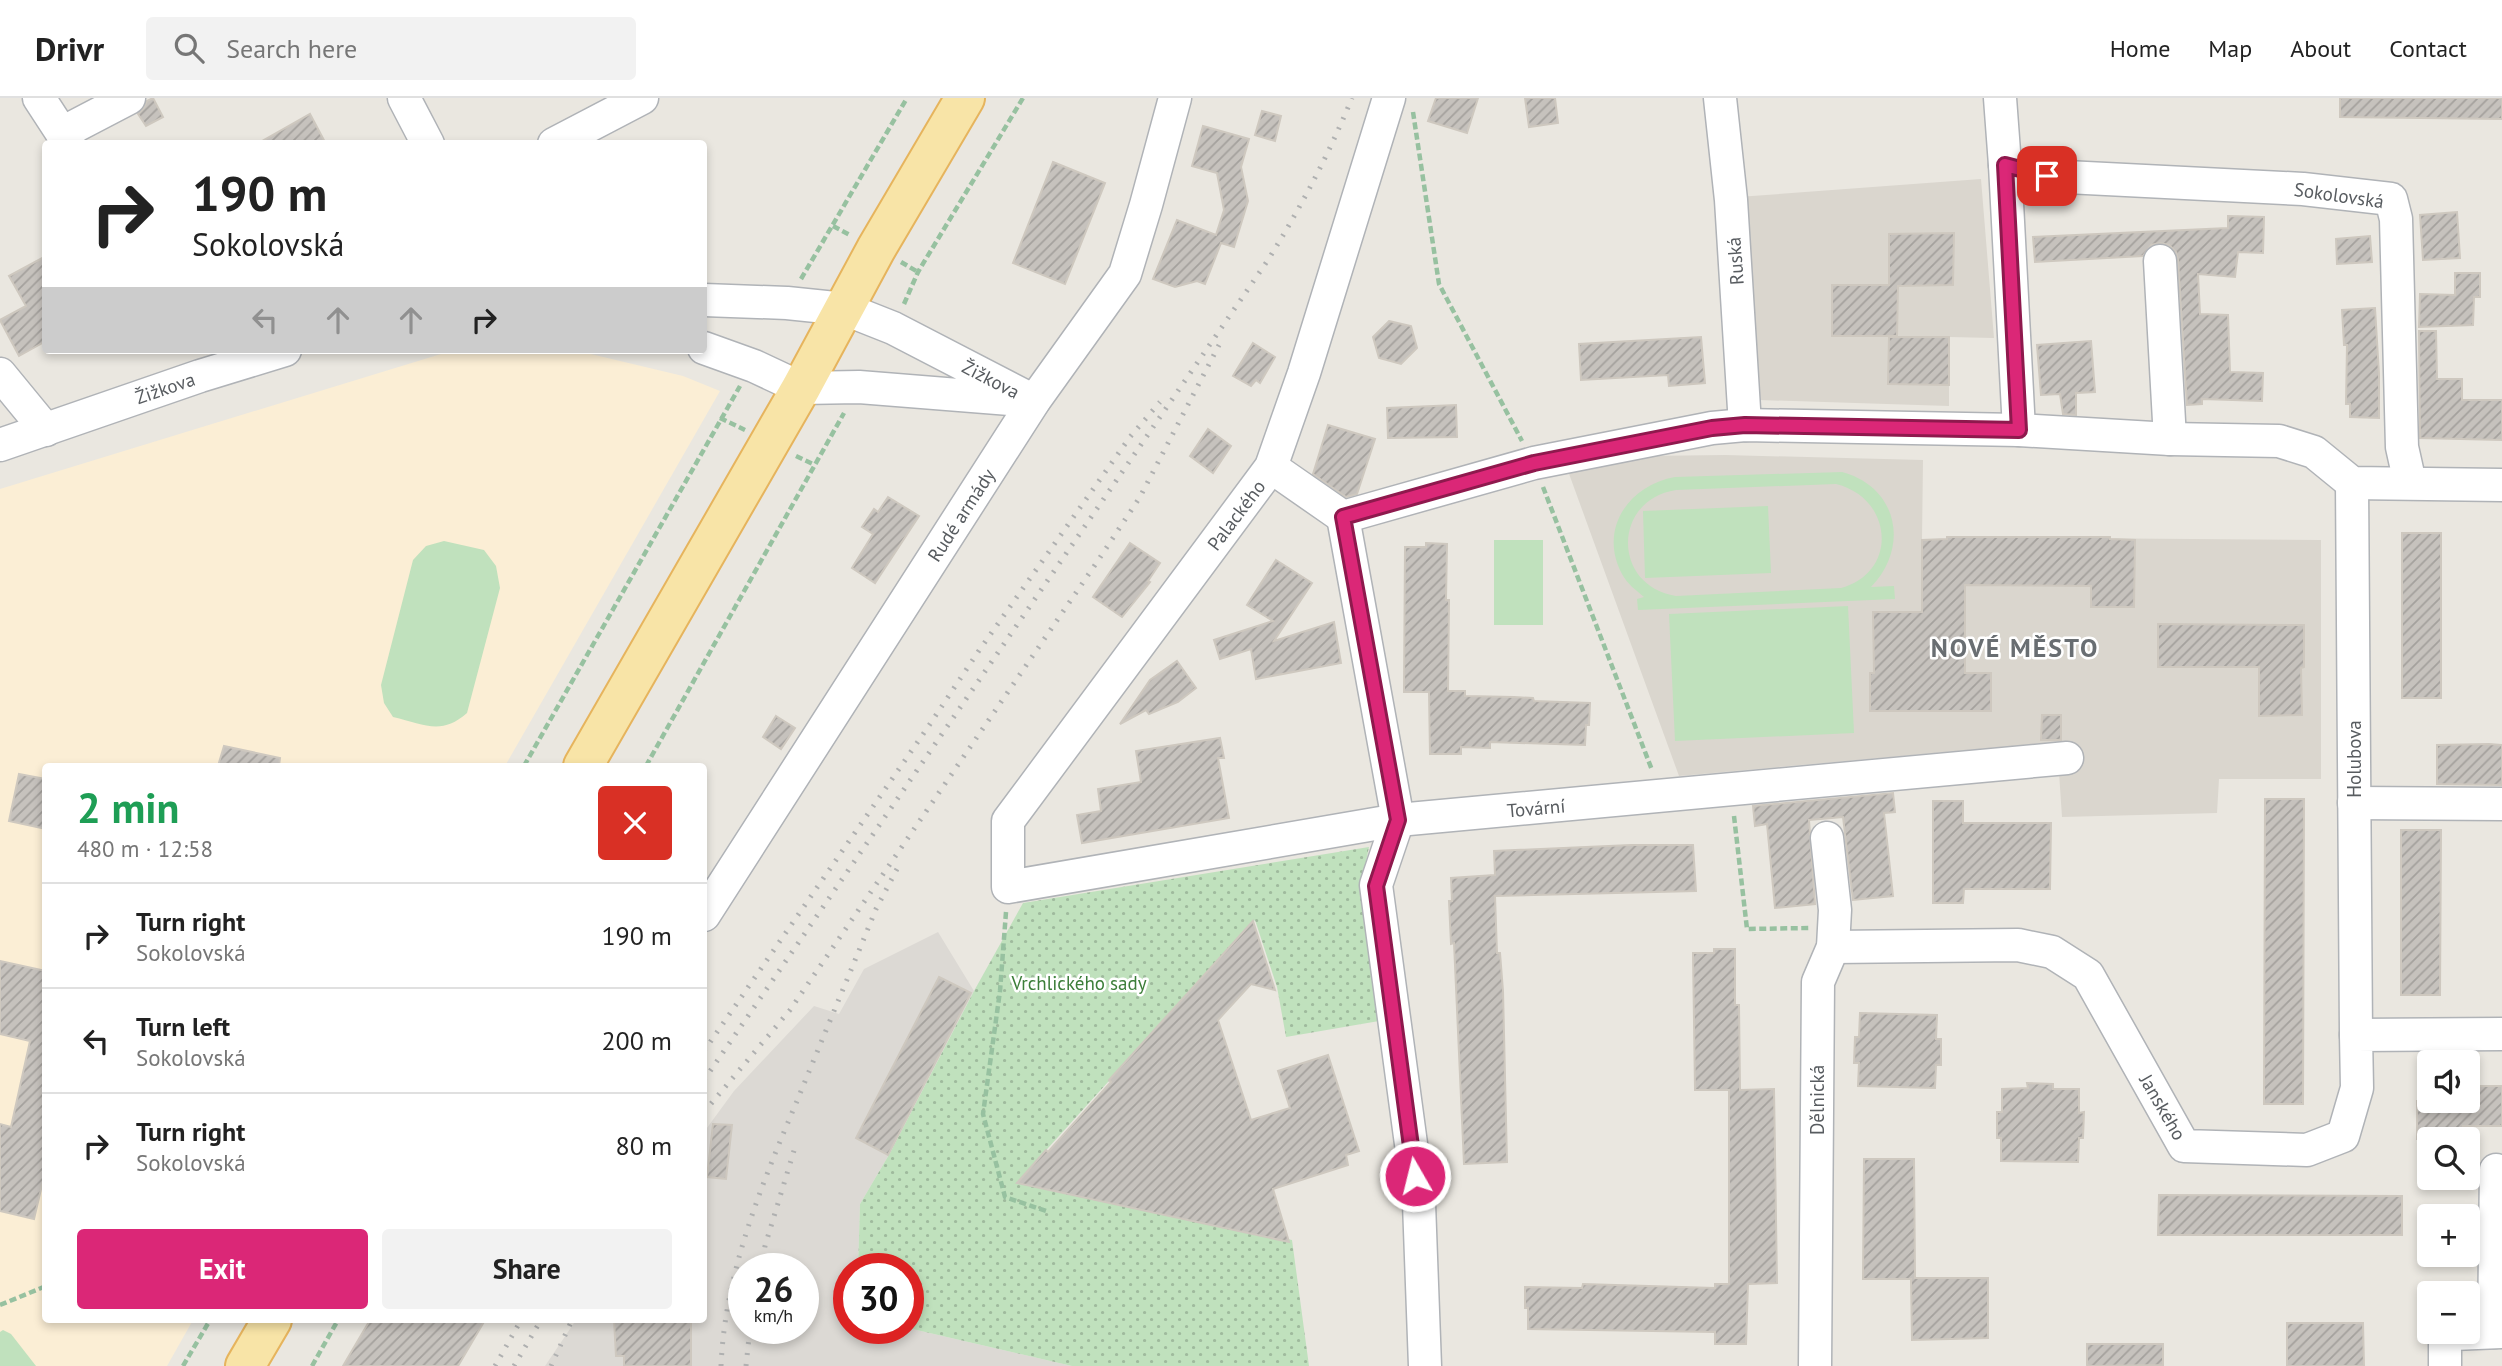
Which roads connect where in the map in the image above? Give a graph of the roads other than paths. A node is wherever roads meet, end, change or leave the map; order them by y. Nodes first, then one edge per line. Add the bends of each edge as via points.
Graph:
1 (38, 98) edge
2 (129, 98) edge
3 (404, 98) edge
4 (642, 98) edge
5 (965, 98) edge
6 (1175, 98) edge
7 (1389, 98) edge
8 (1720, 98) edge
9 (2000, 98) edge
10 (66, 138) edge
11 (426, 140) edge
12 (562, 140) edge
13 (2005, 165) junction
14 (2160, 261) dead end
15 (707, 300) edge
16 (845, 309) junction
17 (707, 349) edge
18 (257, 354) edge
19 (195, 363) edge
20 (0, 374) edge
21 (801, 388) junction
22 (1034, 401) junction
23 (1745, 425) junction
24 (46, 430) junction
25 (2019, 430) junction
26 (2170, 439) junction
27 (0, 444) edge
28 (1271, 467) junction
29 (2352, 483) junction
30 (2410, 484) junction
31 (2502, 485) edge
32 (1343, 517) junction
33 (2067, 758) dead end
34 (585, 763) edge
35 (2354, 803) junction
36 (2502, 804) edge
37 (1398, 820) junction
38 (1827, 838) dead end
39 (1008, 887) joint
40 (707, 910) edge
41 (1834, 937) junction
42 (2502, 1034) edge
43 (2356, 1035) junction
44 (2496, 1170) dead end
45 (270, 1323) edge
46 (2498, 1332) edge
47 (245, 1366) edge
48 (1425, 1366) edge
49 (1815, 1366) edge
50 (2445, 1366) edge

1 - 10 street
2 - 10 street
3 - 11 street
4 - 12 street
5 - 16 main road
6 - 22 street, Rudé armády via 1125,274
7 - 28 street, Palackého
8 - 23 street, Ruská
9 - 13 street
13 - 25 street
13 - 30 street, Sokolovská via 2047,176 2303,188 2391,199 2396,219 2402,447
14 - 26 street
15 - 16 street, Žižkova
16 - 21 main road
16 - 22 street, Žižkova via 893,328
17 - 21 street, Žižkova
18 - 19 street, Žižkova
19 - 24 street, Žižkova
20 - 24 street
21 - 22 street, Žižkova via 859,387
21 - 34 main road
22 - 40 street, Rudé armády
23 - 25 street
23 - 32 street via 1534,463
24 - 27 street, Žižkova
25 - 26 street
26 - 29 street via 2279,441 2315,452
28 - 32 street
28 - 39 street, Palackého via 1009,821
29 - 30 street
29 - 35 street, Holubova
30 - 31 street
32 - 37 street
33 - 37 street, Tovární
35 - 36 street
35 - 43 street, Holubova
37 - 39 street, Tovární
37 - 48 street via 1376,886 1419,1203
38 - 41 street, Dělnická
41 - 43 street, Janského via 2018,945 2052,952 2088,975 2184,1146 2307,1150 2343,1136 2357,1088
41 - 49 street, Dělnická via 1818,982
42 - 43 street
44 - 46 street
45 - 47 main road
46 - 50 street via 2454,1334 2445,1342

